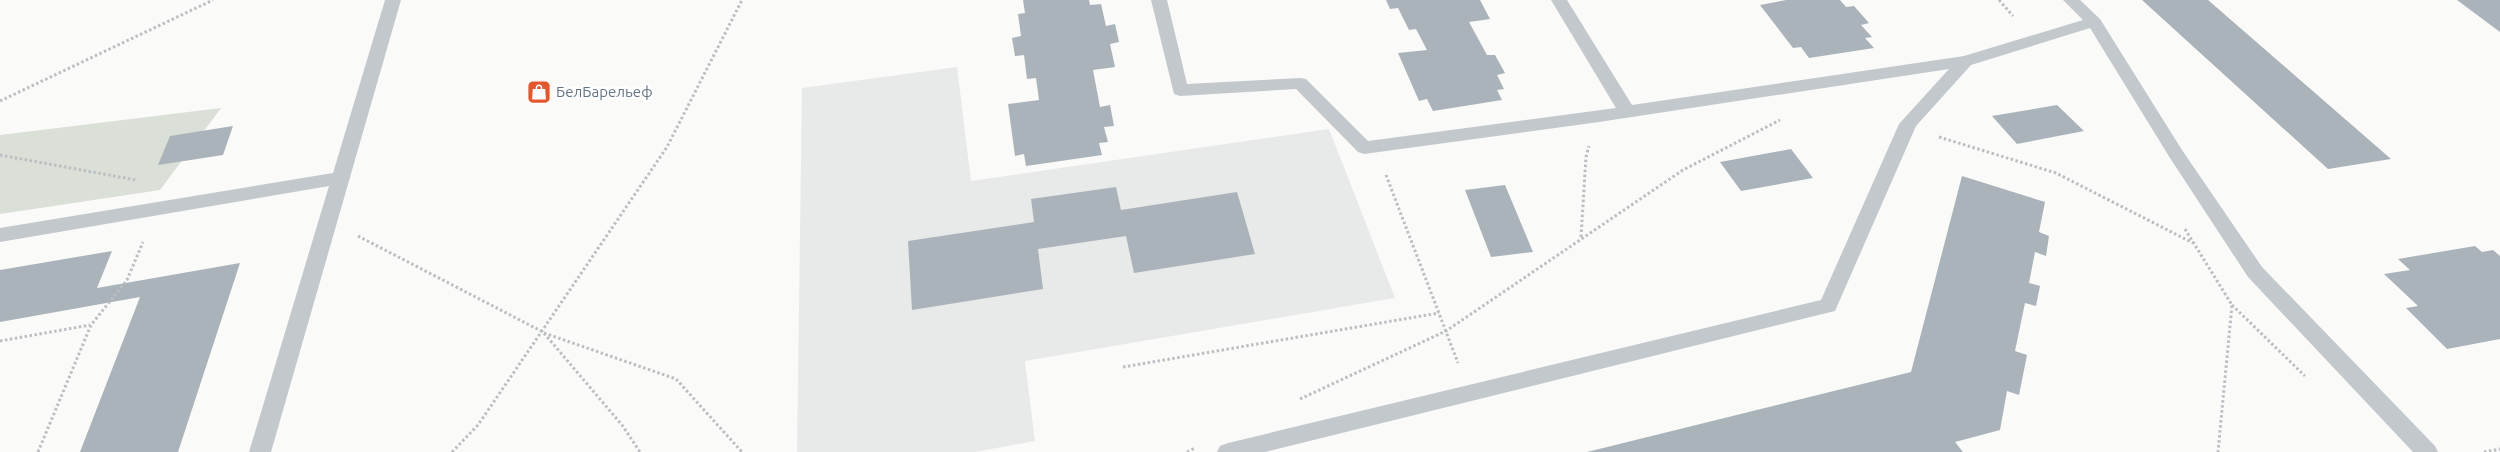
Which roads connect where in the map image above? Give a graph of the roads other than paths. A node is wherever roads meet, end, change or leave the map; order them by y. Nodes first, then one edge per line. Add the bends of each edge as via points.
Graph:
1 (393, 0) edge
2 (1159, 0) edge
3 (1559, 0) edge
4 (2071, 0) edge
5 (2094, 22) junction
6 (1965, 60) junction
7 (1627, 111) junction
8 (341, 178) junction
9 (0, 235) edge
10 (260, 452) edge
11 (1228, 452) edge
12 (2427, 452) edge

1 - 8 lane
2 - 7 lane via 1180,90 1300,83 1364,148
3 - 7 lane
4 - 5 lane
5 - 6 lane
5 - 12 lane via 2255,272
6 - 7 lane
6 - 11 lane via 1908,124 1828,306
8 - 9 lane
8 - 10 lane

